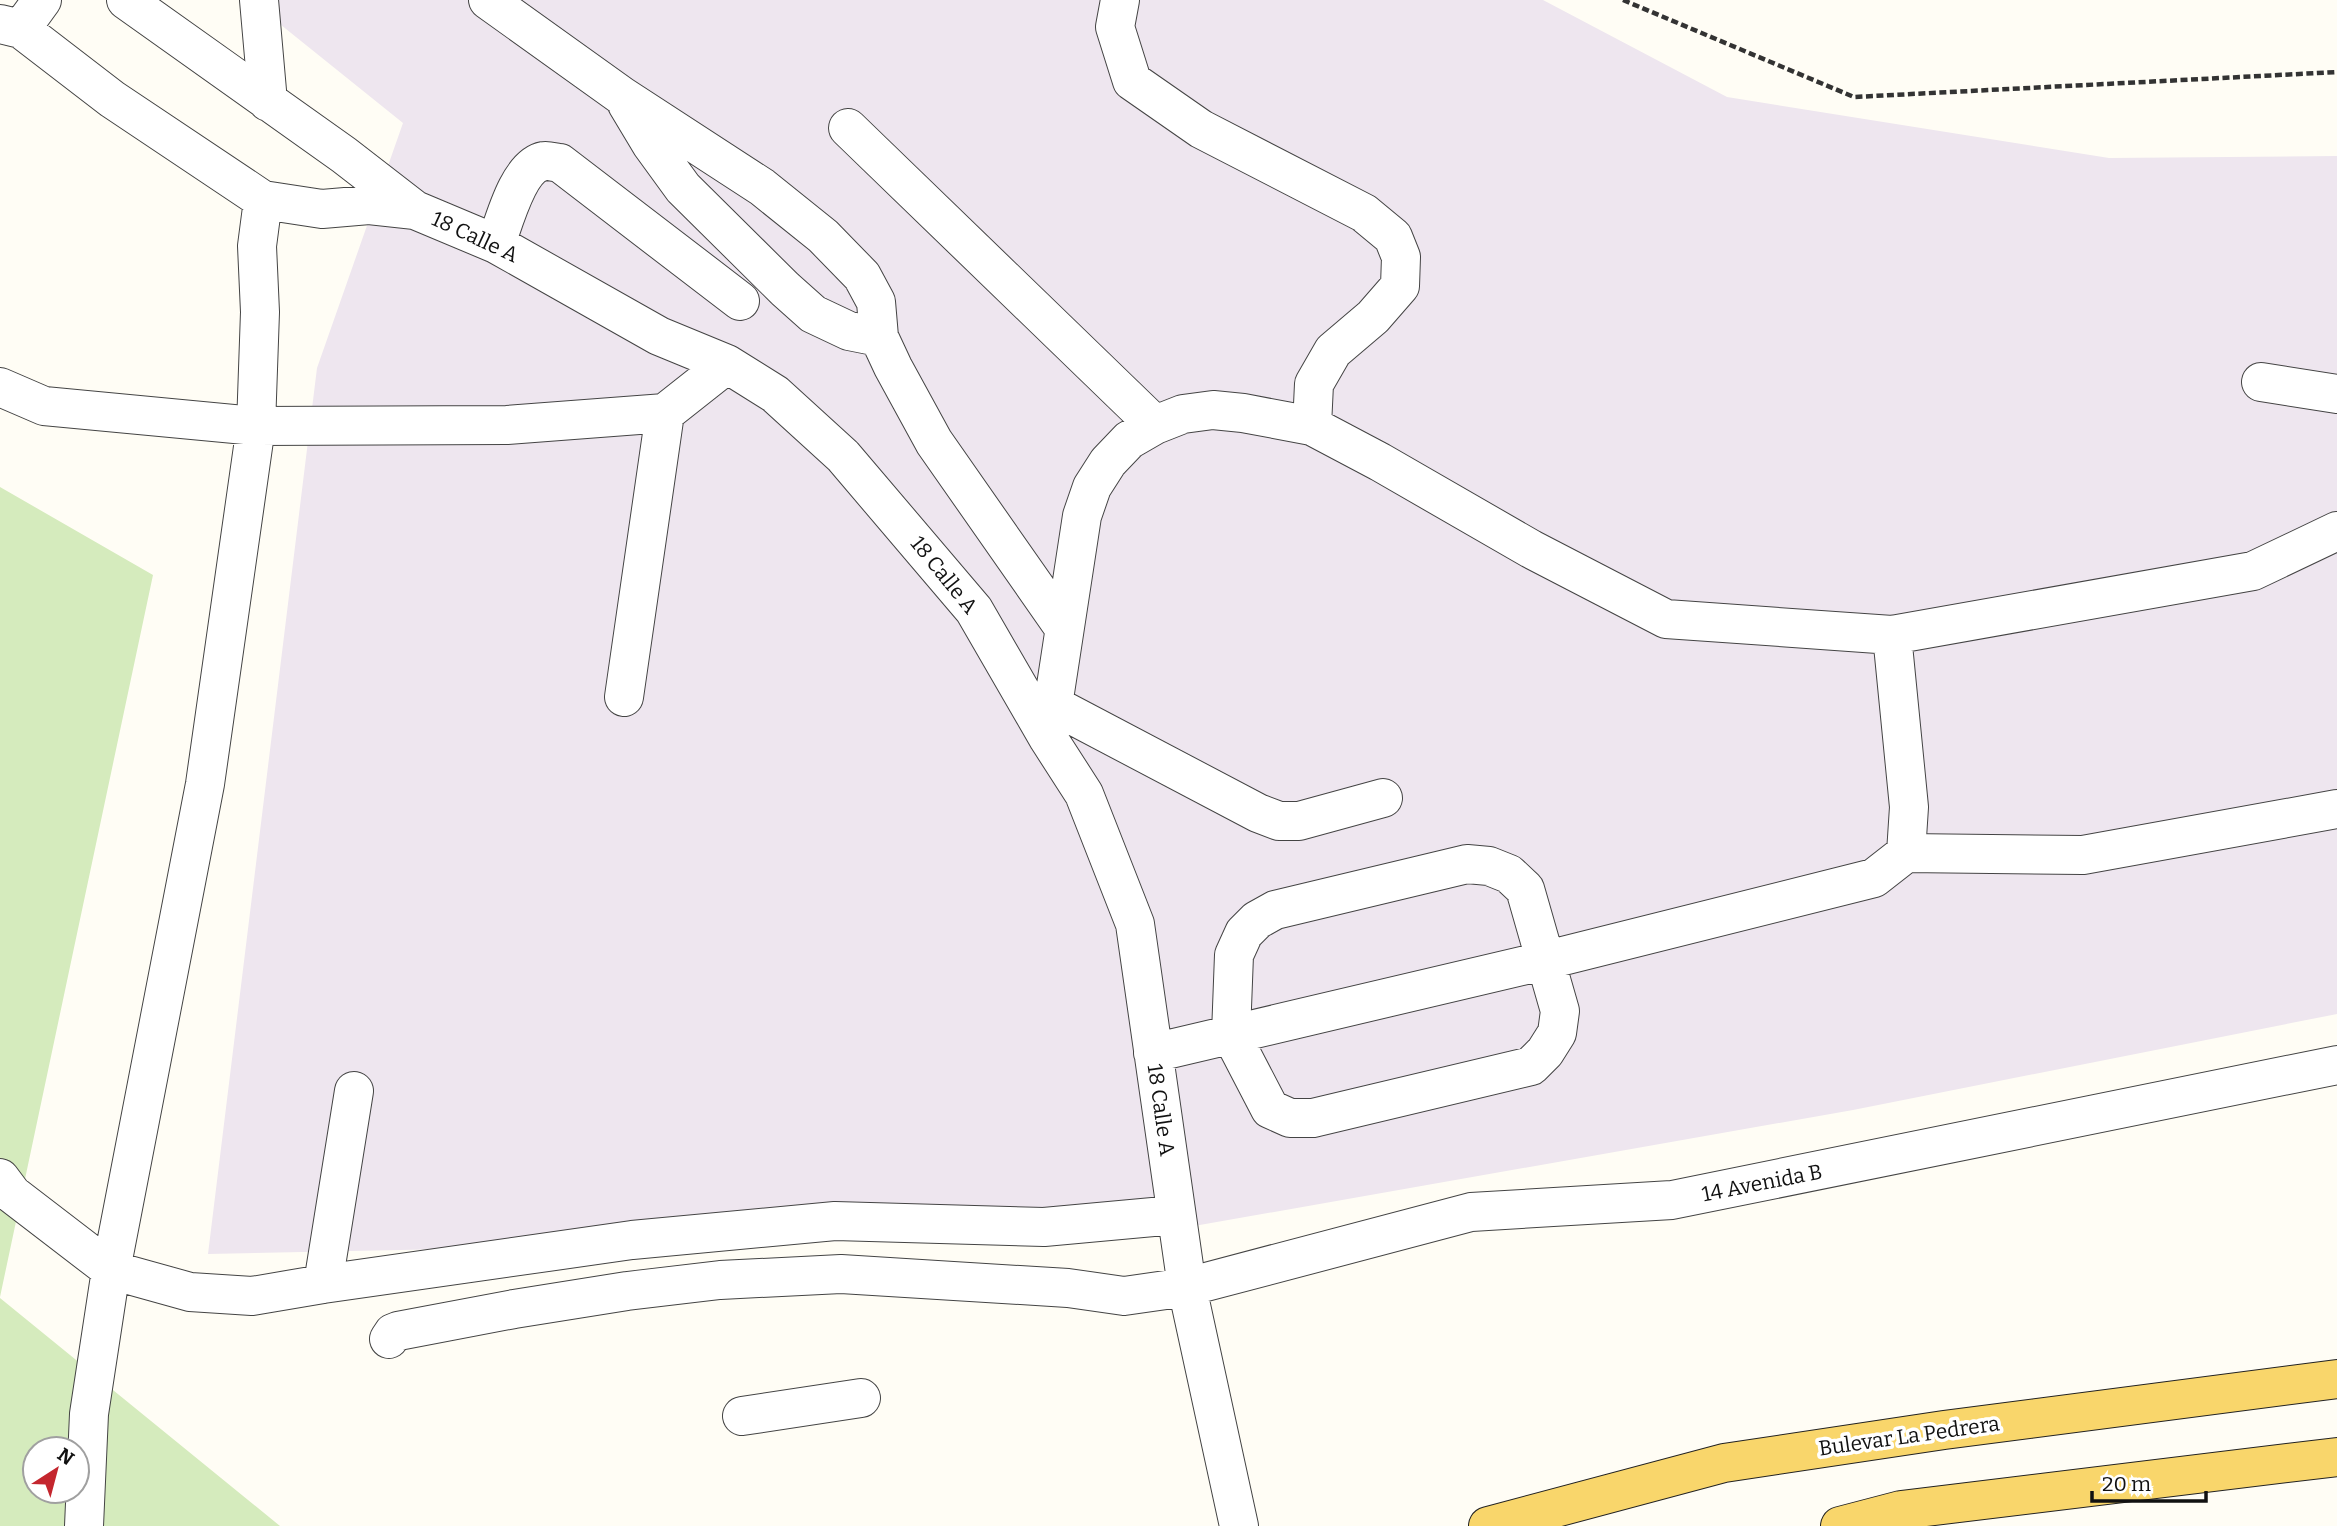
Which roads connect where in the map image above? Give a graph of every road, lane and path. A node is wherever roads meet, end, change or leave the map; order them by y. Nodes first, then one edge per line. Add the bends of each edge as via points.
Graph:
1 (126, 0) edge
2 (259, 0) edge
3 (488, 0) edge
4 (1119, 0) edge
5 (1623, 0) edge
6 (21, 18) edge
7 (2337, 72) edge
8 (622, 96) junction
9 (268, 102) junction
10 (848, 128) dead end
11 (263, 200) junction
12 (415, 209) junction
13 (496, 244) junction
14 (740, 301) dead end
15 (879, 337) junction
16 (727, 364) junction
17 (2261, 382) dead end
18 (0, 387) edge
19 (2337, 394) edge
20 (665, 413) junction
21 (1155, 425) junction
22 (256, 426) junction
23 (1312, 426) junction
24 (2337, 531) edge
25 (1064, 628) junction
26 (1892, 635) junction
27 (624, 697) dead end
28 (1050, 722) junction
29 (1383, 798) dead end
30 (2337, 810) edge
31 (1906, 853) junction
32 (1547, 960) junction
33 (1231, 1034) junction
34 (1153, 1053) junction
35 (2337, 1065) edge
36 (354, 1091) dead end
37 (4, 1190) edge
38 (1175, 1215) junction
39 (111, 1270) junction
40 (323, 1284) junction
41 (1187, 1287) junction
42 (389, 1339) dead end
43 (2337, 1378) edge
44 (860, 1398) dead end
45 (742, 1416) dead end
46 (2337, 1457) edge
47 (1902, 1518) edge
48 (84, 1526) edge
49 (1239, 1526) edge
50 (1488, 1526) edge
51 (1840, 1526) edge

1 - 9 street, 18 Calle A
2 - 9 street
3 - 8 street
4 - 23 street via 1115,27 1132,81 1201,129 1364,213 1393,237 1401,257 1400,286 1374,317 1333,351 1314,384
5 - 7 path via 1854,97
6 - 11 street via 113,99
8 - 15 street via 683,188 785,289 813,314 849,331
8 - 15 street via 762,187 823,236 862,276 876,302
9 - 12 street, 18 Calle A
10 - 21 street
11 - 12 street via 322,209 369,205
11 - 22 street via 257,246
12 - 13 street, 18 Calle A
13 - 14 street via 528,170 544,161 560,163
13 - 16 street, 18 Calle A via 659,336
15 - 25 street via 934,442
16 - 20 street
16 - 28 street, 18 Calle A via 775,394 834,447 974,610
17 - 19 street
18 - 22 street via 44,406
20 - 22 street via 507,425
20 - 27 street
21 - 23 street via 1183,414 1213,410
21 - 25 street via 1129,440 1092,487 1082,516
22 - 39 street via 205,783
23 - 26 street via 1531,550 1666,619
24 - 26 street via 2253,571
25 - 28 street
26 - 31 street via 1909,807
28 - 29 street via 1279,821 1300,821
28 - 34 street, 18 Calle A via 1135,924
30 - 31 street via 2083,855
31 - 32 street via 1874,878
32 - 33 street
32 - 33 street via 1560,1011 1557,1033 1531,1066 1313,1118 1290,1118 1270,1109
32 - 33 street via 1525,889 1509,874 1467,864 1275,910 1257,920 1244,933 1234,955
33 - 34 street
34 - 38 street, 18 Calle A
35 - 41 street, 14 Avenida B via 1672,1200 1471,1212
36 - 40 street
37 - 39 street
38 - 40 street via 1045,1227 835,1221 632,1240
38 - 41 street, 18 Calle A
39 - 40 street via 190,1292 252,1296
39 - 48 street via 89,1414
41 - 42 street, 14 Avenida B via 1124,1296 1055,1287 841,1275 720,1280 514,1309 398,1331
41 - 49 street, 18 Calle A
43 - 50 main road, Bulevar La Pedrera via 1724,1463
44 - 45 street
46 - 47 main road
47 - 51 main road

